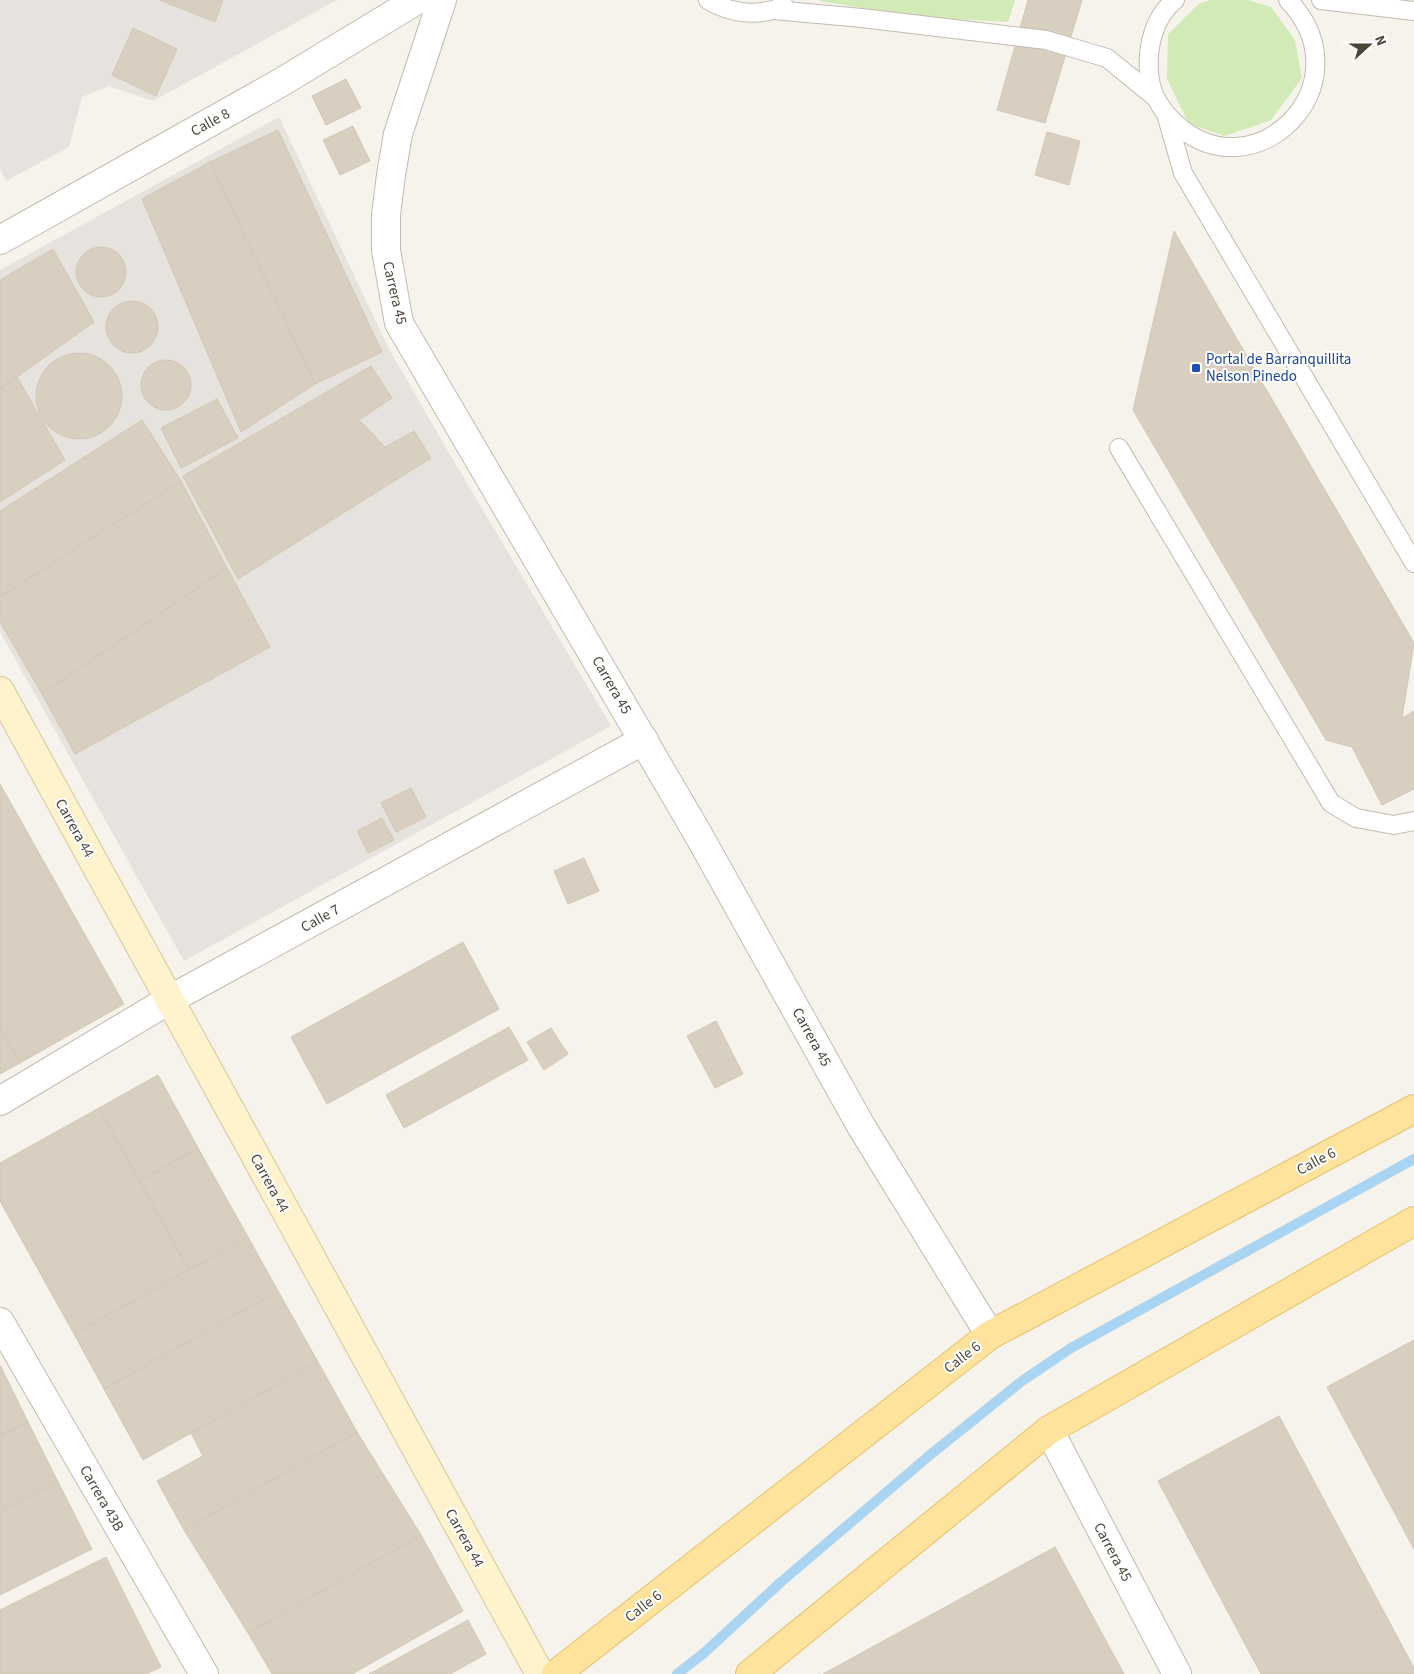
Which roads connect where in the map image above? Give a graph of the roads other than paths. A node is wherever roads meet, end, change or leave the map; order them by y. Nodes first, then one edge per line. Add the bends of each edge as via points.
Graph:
1 (417, 0) edge
2 (442, 0) edge
3 (708, 0) edge
4 (796, 0) edge
5 (1175, 0) edge
6 (1288, 0) edge
7 (1321, 0) edge
8 (774, 10) junction
9 (1414, 11) edge
10 (1156, 97) junction
11 (1166, 114) junction
12 (0, 240) edge
13 (1119, 448) dead end
14 (1414, 563) edge
15 (0, 691) edge
16 (644, 740) junction
17 (1414, 821) edge
18 (169, 1000) junction
19 (0, 1101) edge
20 (1414, 1109) edge
21 (1414, 1221) edge
22 (0, 1322) edge
23 (990, 1335) junction
24 (1049, 1430) junction
25 (204, 1674) edge
26 (540, 1674) edge
27 (556, 1674) edge
28 (750, 1674) edge
29 (1177, 1674) edge

1 - 12 street, Calle 8 via 280,83
2 - 16 street, Carrera 45 via 398,134 391,175 386,250 399,322
3 - 8 lane via 735,12
4 - 8 lane
5 - 10 lane via 1159,19 1151,38 1149,78
6 - 11 lane via 1309,30 1315,50 1316,72 1311,92 1289,125 1254,144 1235,147 1196,139
7 - 9 lane
8 - 10 lane via 1046,40 1107,58
10 - 11 lane
11 - 14 lane via 1183,173
13 - 17 lane via 1330,803 1356,818 1394,825
15 - 18 street, Carrera 44
16 - 18 street, Calle 7
16 - 23 street, Carrera 45 via 861,1126
18 - 19 street, Calle 7
18 - 26 street, Carrera 44
20 - 23 main road, Calle 6
21 - 24 main road
22 - 25 street, Carrera 43B
23 - 27 main road, Calle 6
24 - 28 main road
24 - 29 street, Carrera 45

